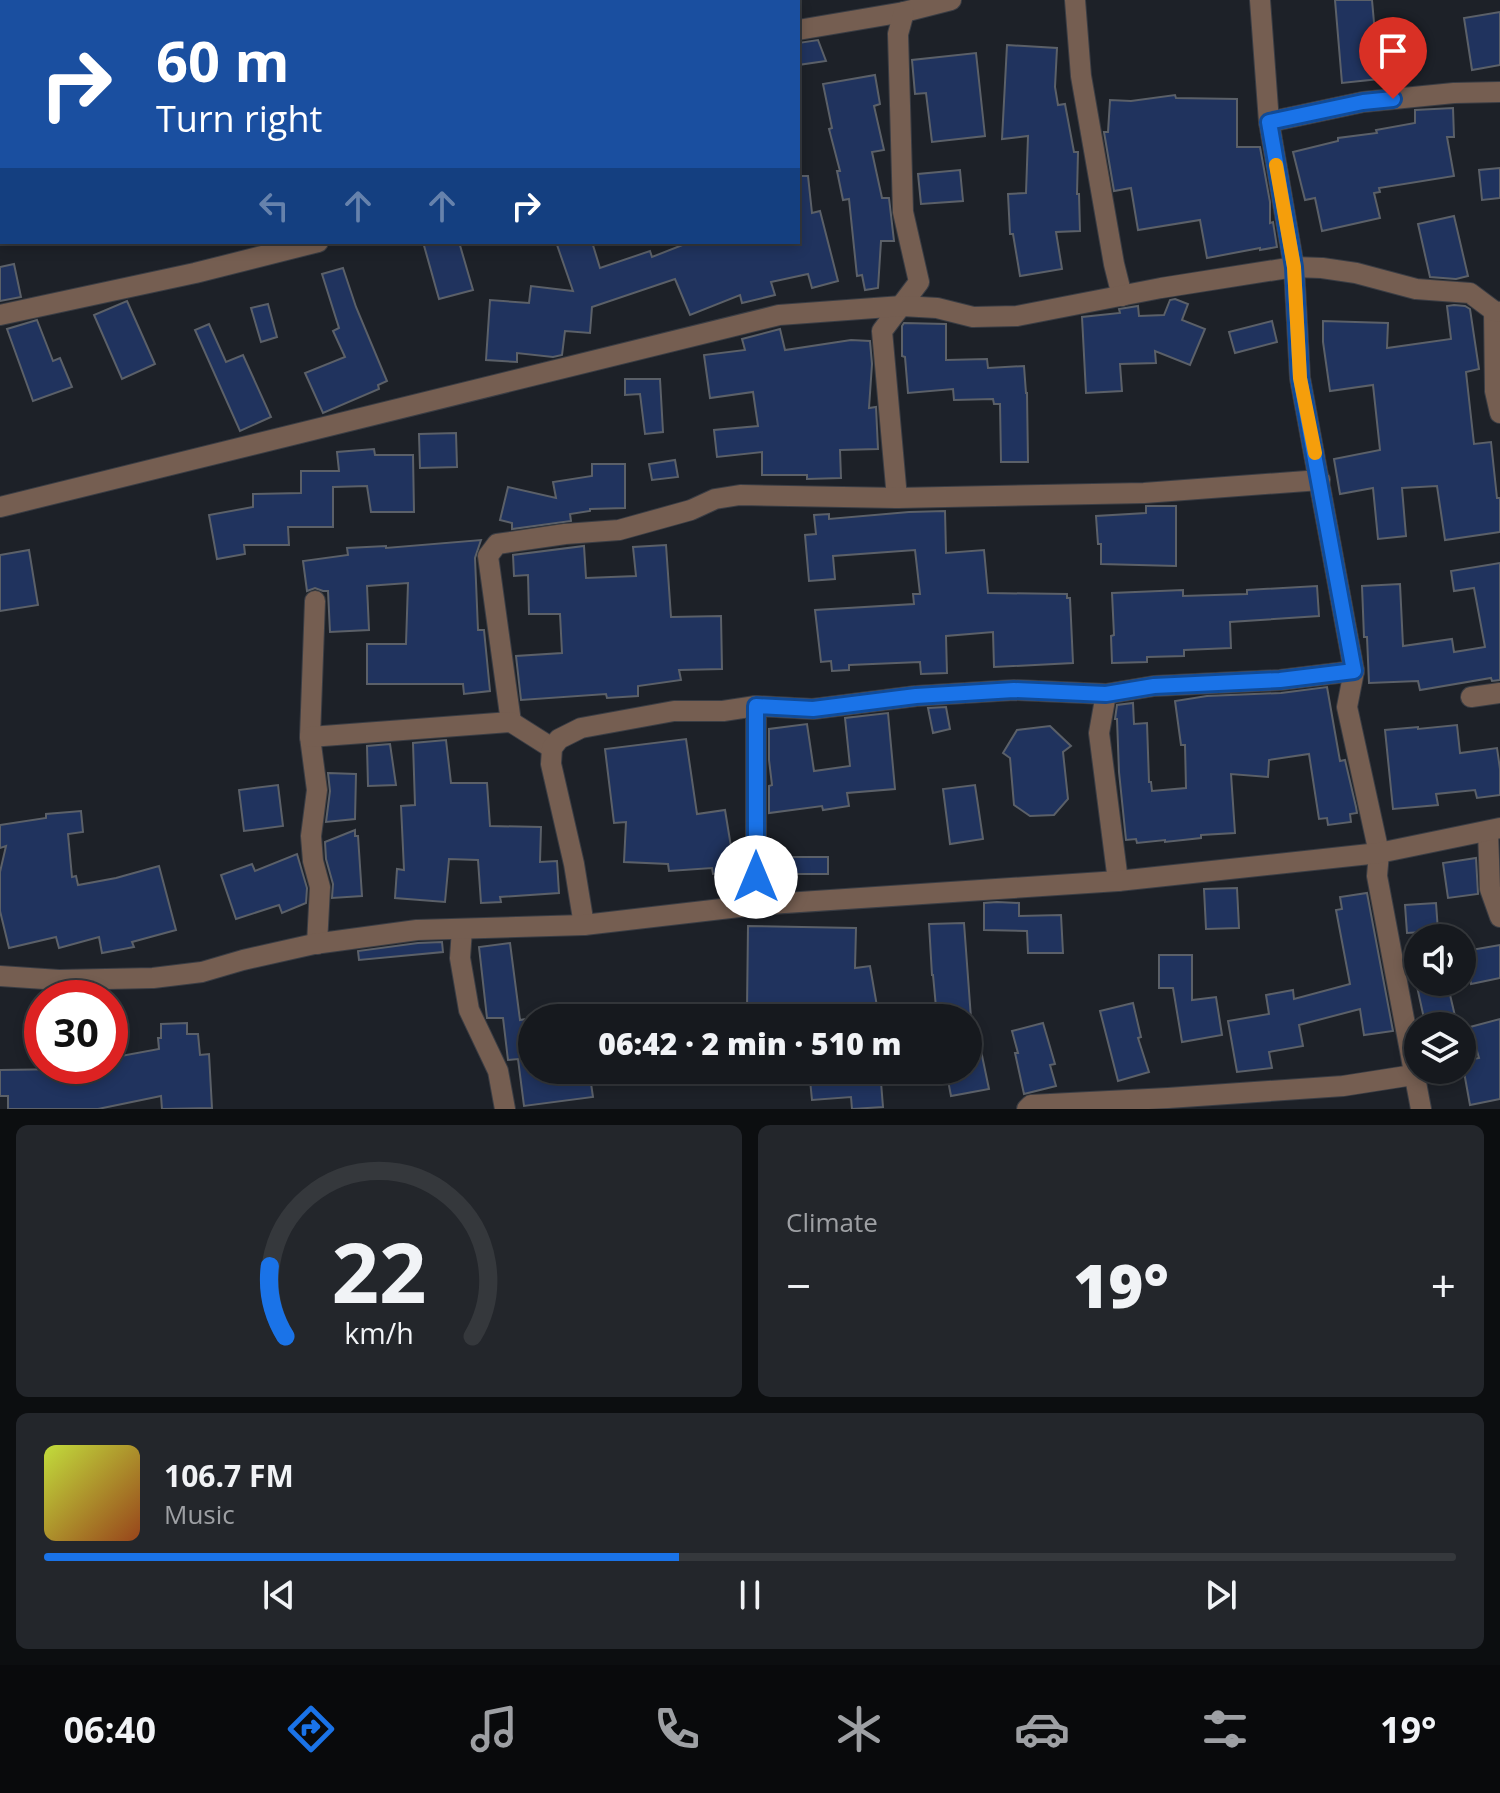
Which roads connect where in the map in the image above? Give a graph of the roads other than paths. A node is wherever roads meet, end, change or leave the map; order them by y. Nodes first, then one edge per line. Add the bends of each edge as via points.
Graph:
1 (951, 0) edge
2 (1075, 0) edge
3 (1260, 0) edge
4 (904, 12) junction
5 (800, 30) edge
6 (1500, 92) edge
7 (1269, 122) junction
8 (310, 244) edge
9 (1294, 267) junction
10 (1122, 296) junction
11 (902, 306) junction
12 (1497, 312) edge
13 (0, 315) edge
14 (1500, 413) edge
15 (1320, 480) junction
16 (897, 498) junction
17 (0, 507) edge
18 (315, 601) dead end
19 (1354, 671) junction
20 (1500, 693) edge
21 (1106, 694) junction
22 (1471, 697) dead end
23 (756, 706) junction
24 (511, 722) junction
25 (310, 737) junction
26 (552, 748) junction
27 (1494, 829) edge
28 (1379, 853) junction
29 (1118, 881) junction
30 (756, 905) junction
31 (1500, 917) edge
32 (584, 925) junction
33 (462, 929) junction
34 (317, 944) junction
35 (0, 976) edge
36 (1404, 1025) edge
37 (1404, 1076) edge
38 (1415, 1084) edge
39 (505, 1109) edge
40 (1027, 1109) edge
41 (1421, 1109) edge

1 - 4 street
2 - 10 street via 1081,76
3 - 7 street
4 - 5 street
4 - 11 street via 898,34 903,212 919,282
6 - 7 street via 1363,102
7 - 9 street
8 - 13 street
9 - 10 street
9 - 12 street via 1470,293
9 - 15 street via 1300,378
10 - 11 street via 1017,316 973,317
11 - 16 street via 882,331
11 - 17 street via 779,315
12 - 14 street via 1495,391
15 - 16 street via 1144,493
15 - 19 street
16 - 24 street via 740,495 619,530 497,544 488,556
18 - 25 street
19 - 21 street
19 - 28 street via 1347,707
20 - 22 street
21 - 23 street via 1014,690 813,709
21 - 29 street via 1099,733
23 - 26 street via 674,711 581,728
23 - 30 street
24 - 25 street
24 - 26 street
25 - 34 street via 317,790 311,836 320,887
26 - 32 street
27 - 28 street
27 - 31 street via 1490,889
28 - 29 street
28 - 36 street via 1377,876
29 - 30 street
30 - 32 street
32 - 33 street
33 - 34 street
33 - 39 street via 460,958 469,1010 498,1071
34 - 35 street via 202,972 153,978
37 - 40 street via 1343,1086
38 - 41 street

